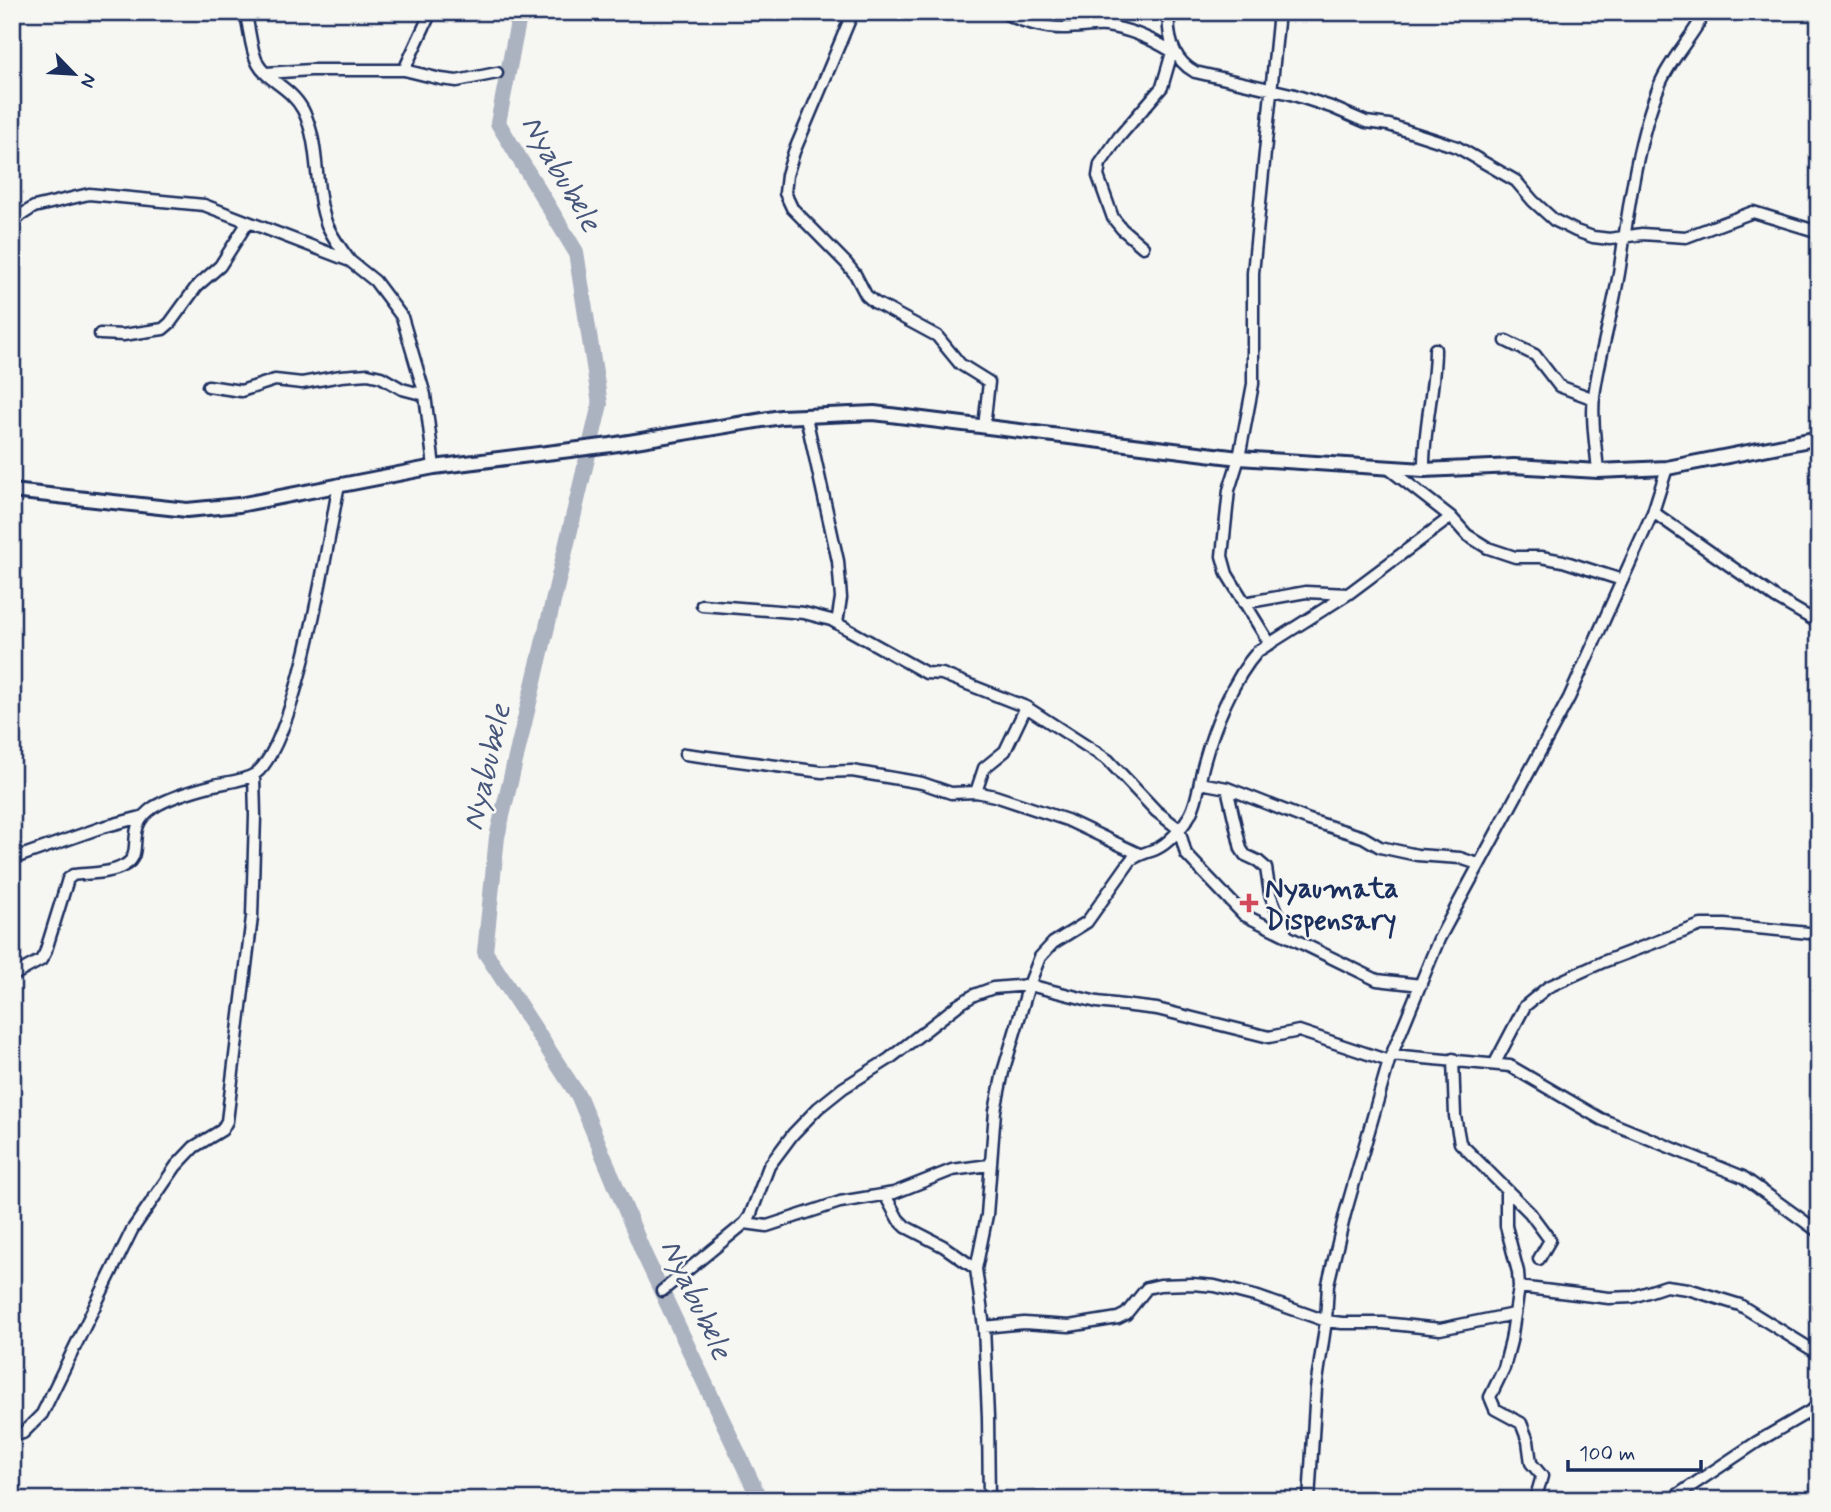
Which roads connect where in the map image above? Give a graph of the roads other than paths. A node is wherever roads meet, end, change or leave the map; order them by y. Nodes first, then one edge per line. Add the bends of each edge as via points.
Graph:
1 (245, 12) edge
2 (431, 12) edge
3 (853, 12) edge
4 (1003, 12) edge
5 (1170, 12) edge
6 (1279, 12) edge
7 (1705, 12) edge
8 (1173, 50) junction
9 (404, 69) junction
10 (266, 73) junction
11 (498, 74) dead end
12 (1271, 90) junction
13 (12, 221) edge
14 (248, 222) junction
15 (1819, 232) edge
16 (1623, 237) junction
17 (1143, 247) dead end
18 (350, 261) junction
19 (100, 334) dead end
20 (1506, 341) dead end
21 (1435, 349) dead end
22 (208, 386) dead end
23 (425, 395) junction
24 (1594, 399) junction
25 (806, 417) junction
26 (984, 426) junction
27 (1819, 438) edge
28 (1239, 458) junction
29 (434, 467) junction
30 (1388, 468) junction
31 (1667, 468) junction
32 (1424, 470) junction
33 (1598, 471) junction
34 (339, 484) junction
35 (12, 491) edge
36 (1653, 512) junction
37 (1451, 517) junction
38 (1622, 580) junction
39 (1348, 594) junction
40 (1244, 603) junction
41 (702, 605) dead end
42 (837, 623) junction
43 (1819, 623) edge
44 (1270, 644) junction
45 (1026, 707) junction
46 (685, 754) dead end
47 (254, 775) junction
48 (1200, 783) junction
49 (1227, 788) junction
50 (976, 792) junction
51 (141, 817) junction
52 (1179, 829) junction
53 (1139, 854) junction
54 (12, 859) edge
55 (1478, 864) junction
56 (1286, 934) junction
57 (1819, 934) edge
58 (12, 976) edge
59 (1029, 985) junction
60 (1421, 985) junction
61 (1390, 1058) junction
62 (1453, 1059) junction
63 (1495, 1063) junction
64 (989, 1165) junction
65 (1506, 1189) junction
66 (884, 1195) junction
67 (745, 1223) junction
68 (1819, 1232) edge
69 (1539, 1259) dead end
70 (976, 1269) junction
71 (1519, 1287) junction
72 (662, 1291) dead end
73 (1514, 1314) junction
74 (1326, 1321) junction
75 (984, 1327) junction
76 (1819, 1354) edge
77 (1819, 1406) edge
78 (12, 1435) edge
79 (989, 1500) edge
80 (1309, 1500) edge
81 (1535, 1500) edge
82 (1670, 1500) edge

1 - 10 street via 257,62
2 - 9 street
3 - 26 street via 794,152 785,193 792,208 855,274 866,295 937,336 960,364 989,382
4 - 8 street via 1059,28 1119,28
5 - 8 street
6 - 12 street
7 - 16 street via 1670,63 1652,104
8 - 12 street via 1195,72
8 - 17 street via 1162,87 1102,157 1098,176 1113,218
9 - 10 street
9 - 11 street via 457,81
10 - 18 street via 288,89 303,111 314,145 326,222
12 - 16 street via 1457,147 1516,181 1564,226 1602,239
12 - 28 street via 1253,273 1253,384
13 - 14 street via 34,208 74,196 102,194 204,205
14 - 18 street
14 - 19 street via 220,266 197,286 163,329
15 - 16 street via 1753,212 1686,237
16 - 24 street
18 - 23 street via 374,281 402,317
20 - 24 street via 1535,355 1559,386
21 - 32 street
22 - 23 street via 241,391 275,380 302,383 368,374
23 - 29 street
24 - 33 street
25 - 26 street via 874,413
25 - 29 street
25 - 42 street via 838,561 841,598
26 - 28 street
27 - 31 street
28 - 30 street
28 - 40 street via 1226,507 1222,556 1227,575
29 - 34 street
30 - 32 street
30 - 37 street
31 - 33 street
31 - 36 street
32 - 33 street via 1514,466
34 - 35 street via 239,505 187,510
34 - 47 street via 292,699 278,743
36 - 38 street
36 - 43 street
37 - 38 street via 1467,535 1505,555 1563,561
37 - 39 street
38 - 55 street via 1569,698
39 - 40 street via 1306,592
39 - 44 street
40 - 44 street
41 - 42 street via 804,613
42 - 45 street via 926,673 942,674
44 - 48 street via 1258,651 1238,676 1204,761
45 - 50 street via 1004,751 984,768
45 - 52 street via 1108,760
46 - 50 street via 822,772 852,771 951,793
47 - 51 street via 180,794
47 - 78 street via 252,917 226,1121 222,1130 194,1147 155,1195 132,1230 42,1413 23,1433
48 - 49 street
48 - 52 street via 1190,815
49 - 55 street via 1380,847
49 - 56 street via 1241,849 1266,868 1269,894
50 - 53 street via 1041,810
51 - 54 street
51 - 58 street via 131,860 124,866 68,879 41,960
52 - 53 street via 1164,845
52 - 56 street via 1186,854 1234,907
53 - 59 street via 1087,922 1040,957
55 - 60 street
56 - 60 street via 1377,980
57 - 63 street via 1701,925 1603,962 1548,987 1525,1006
59 - 61 street via 1097,1002 1157,1009 1269,1037 1307,1032
59 - 64 street via 1003,1072
59 - 67 street via 974,995 818,1108 769,1166
60 - 61 street
61 - 62 street
61 - 74 street via 1336,1246
62 - 63 street
62 - 65 street via 1460,1143
63 - 68 street via 1518,1069 1601,1119 1743,1177
64 - 66 street via 952,1170
64 - 70 street
65 - 69 street via 1546,1231 1550,1240
65 - 71 street via 1506,1226
66 - 67 street via 840,1202 767,1226
66 - 70 street via 906,1227
67 - 72 street
70 - 75 street
71 - 73 street
71 - 76 street via 1609,1298 1633,1297 1667,1286 1688,1289 1740,1305
73 - 74 street via 1440,1329
73 - 81 street via 1504,1368 1490,1397 1495,1409 1518,1420 1525,1429 1531,1463 1542,1476
74 - 75 street via 1214,1286 1160,1284 1147,1287 1118,1318 1069,1326 1024,1323
74 - 80 street via 1316,1388
75 - 79 street
77 - 82 street

